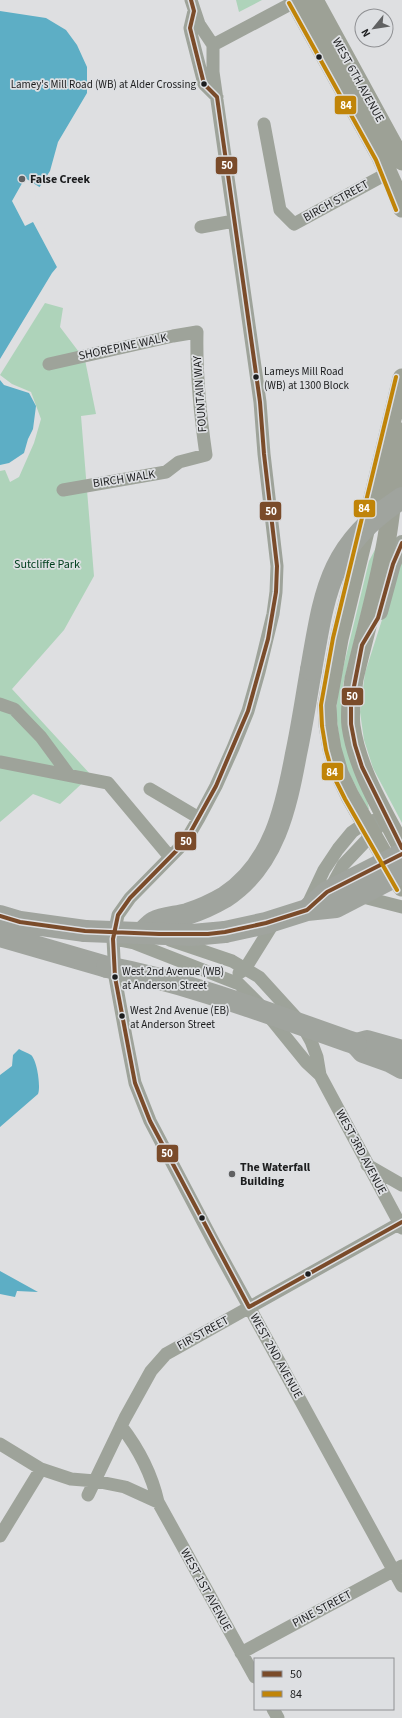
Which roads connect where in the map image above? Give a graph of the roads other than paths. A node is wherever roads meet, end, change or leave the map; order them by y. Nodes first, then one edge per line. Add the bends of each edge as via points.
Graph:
1 (296, 0) edge
2 (314, 0) edge
3 (192, 6) edge
4 (215, 44) junction
5 (216, 97) junction
6 (264, 124) dead end
7 (395, 166) edge
8 (402, 208) edge
9 (234, 221) junction
10 (201, 227) dead end
11 (197, 332) joint
12 (49, 364) dead end
13 (402, 378) edge
14 (402, 432) edge
15 (206, 455) joint
16 (63, 490) dead end
17 (398, 508) edge
18 (366, 528) junction
19 (402, 543) edge
20 (362, 645) junction
21 (0, 704) edge
22 (0, 762) edge
23 (69, 775) junction
24 (150, 789) dead end
25 (386, 817) junction
26 (199, 818) junction
27 (369, 829) junction
28 (402, 848) edge
29 (402, 854) edge
30 (170, 857) junction
31 (402, 873) edge
32 (402, 887) edge
33 (402, 907) edge
34 (309, 908) junction
35 (0, 916) edge
36 (277, 918) junction
37 (0, 921) edge
38 (0, 936) edge
39 (139, 938) junction
40 (113, 939) junction
41 (170, 940) junction
42 (245, 969) junction
43 (227, 978) junction
44 (356, 1044) junction
45 (402, 1051) edge
46 (402, 1068) edge
47 (320, 1075) junction
48 (368, 1165) junction
49 (402, 1185) edge
50 (401, 1224) edge
51 (249, 1307) junction
52 (121, 1426) junction
53 (0, 1444) edge
54 (41, 1469) junction
55 (95, 1481) junction
56 (88, 1494) dead end
57 (158, 1502) junction
58 (0, 1536) edge
59 (398, 1568) edge
60 (402, 1586) edge
61 (242, 1653) junction
62 (254, 1675) edge

1 - 4 street
1 - 7 main road, WEST 6TH AVENUE
2 - 7 main road, WEST 6TH AVENUE
3 - 4 street via 199,24
3 - 5 street via 190,28 204,84
4 - 5 street, WEST 2ND AVENUE via 213,72
5 - 9 street, WEST 2ND AVENUE
6 - 7 street, BIRCH STREET via 280,210 294,224
7 - 8 main road, WEST 6TH AVENUE
9 - 10 street
9 - 26 street, WEST 2ND AVENUE via 260,402 277,566 276,592 268,639 248,711 216,786
11 - 12 street, SHOREPINE WALK
11 - 15 street, FOUNTAIN WAY via 198,403
13 - 18 main road
14 - 17 main road via 394,476
15 - 16 street, BIRCH WALK via 179,462 166,472
17 - 18 street
17 - 20 main road
17 - 39 highway, bridge via 365,526 343,554 334,572 320,620 288,799 265,855 254,872 225,896 211,905 154,922
18 - 27 main road via 339,639 327,705 332,750 339,773
19 - 20 street via 393,564 378,618
20 - 25 main road via 351,702 351,724 362,767
21 - 23 street via 14,709 41,737
22 - 23 street
23 - 30 street via 108,783
24 - 26 street
25 - 27 street
25 - 28 main road
26 - 30 street, WEST 2ND AVENUE via 185,842
27 - 32 main road
27 - 34 street via 343,865 326,896
27 - 34 street via 352,832 338,849 324,870 308,903
29 - 34 highway, bridge via 327,892
30 - 40 street, WEST 2ND AVENUE via 130,898 118,915
31 - 34 highway, bridge via 336,907
33 - 34 street via 363,897
34 - 36 street
34 - 39 highway, bridge via 266,923 225,932 159,934
35 - 39 highway, bridge via 20,922
36 - 41 street
36 - 42 street
37 - 40 street via 63,935
38 - 44 highway, bridge via 188,987
39 - 40 street
39 - 41 street
39 - 43 street, WEST 3RD AVENUE
40 - 51 street, WEST 2ND AVENUE via 117,985 138,1089 150,1121
41 - 42 street, WEST 3RD AVENUE via 232,961
42 - 43 street
42 - 47 street, WEST 3RD AVENUE via 259,977 301,1023 317,1057
43 - 47 street, WEST 3RD AVENUE via 249,993 306,1062
44 - 45 highway via 367,1041
44 - 46 highway via 363,1052
47 - 48 street, WEST 3RD AVENUE
48 - 49 street
48 - 50 street, WEST 3RD AVENUE
50 - 51 street, FIR STREET
51 - 52 street, FIR STREET via 166,1354 151,1371
51 - 59 street, WEST 2ND AVENUE
52 - 55 street, FIR STREET
52 - 57 street, WEST 1ST AVENUE via 154,1483
53 - 54 street
54 - 55 street via 71,1479
54 - 58 street
55 - 56 street, FIR STREET
55 - 57 street via 125,1487
57 - 61 street, WEST 1ST AVENUE
59 - 60 street, WEST 2ND AVENUE
59 - 61 street, PINE STREET
61 - 62 street, WEST 1ST AVENUE

